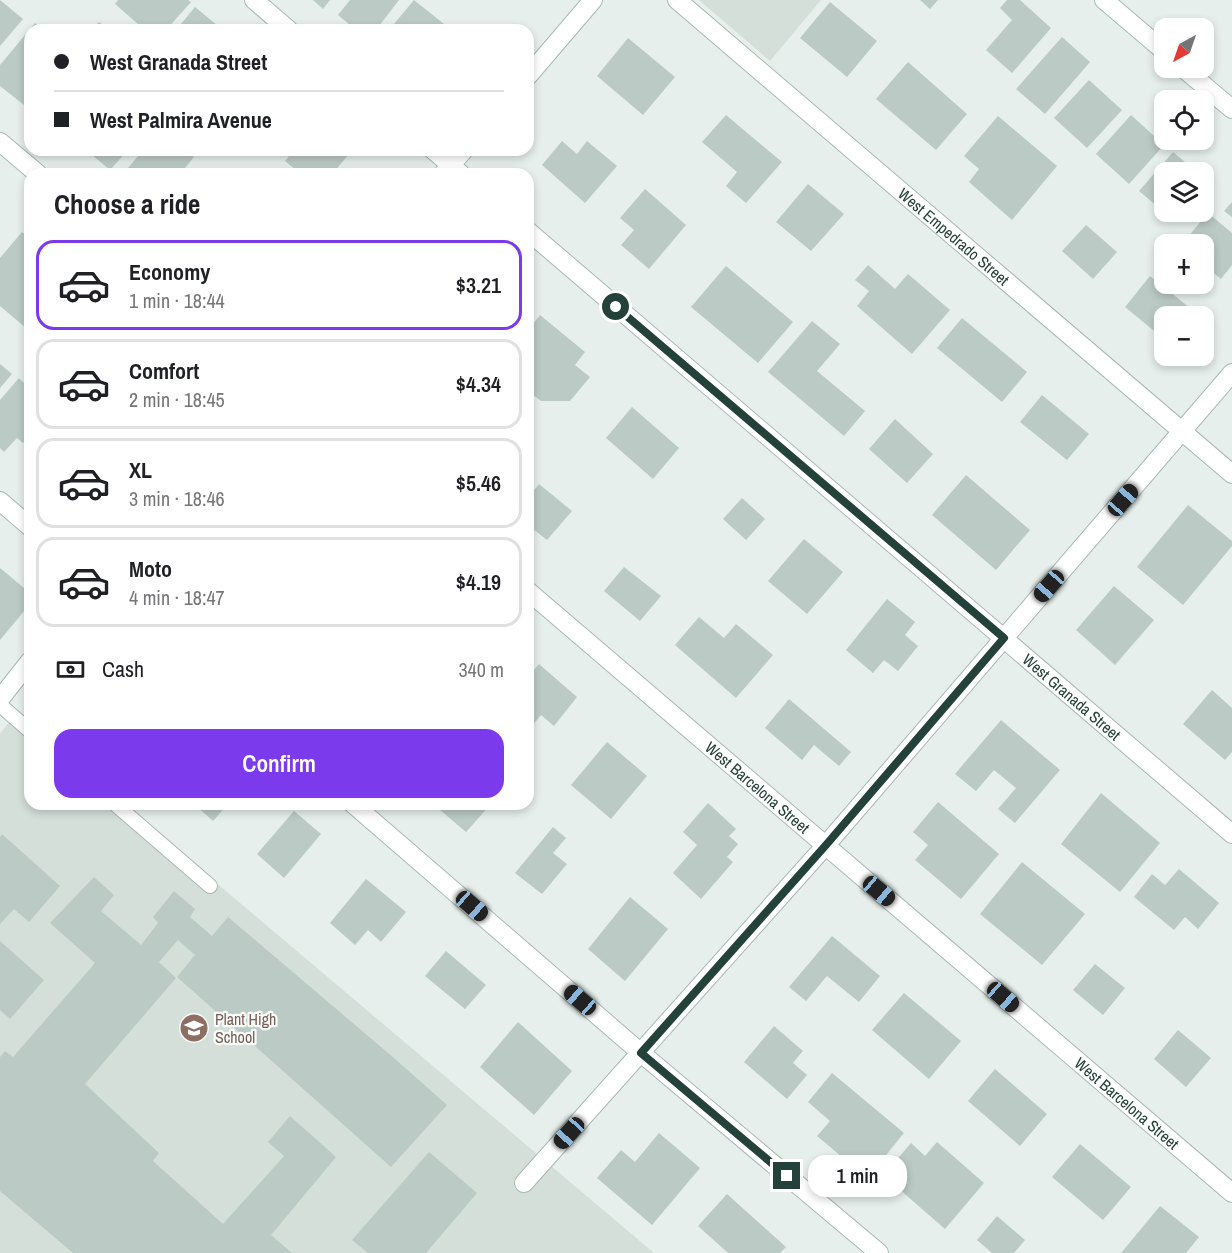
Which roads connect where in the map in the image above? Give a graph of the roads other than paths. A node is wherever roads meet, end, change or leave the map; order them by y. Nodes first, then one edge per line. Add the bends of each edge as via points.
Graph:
1 (254, 0) edge
2 (593, 0) edge
3 (677, 0) edge
4 (1104, 0) edge
5 (283, 24) edge
6 (1154, 42) edge
7 (534, 69) edge
8 (1195, 78) edge
9 (1232, 109) edge
10 (0, 142) edge
11 (438, 156) edge
12 (31, 168) edge
13 (449, 168) edge
14 (534, 236) edge
15 (1232, 373) edge
16 (1182, 431) junction
17 (1232, 474) edge
18 (0, 501) edge
19 (24, 521) edge
20 (534, 596) edge
21 (1004, 638) junction
22 (24, 669) edge
23 (0, 699) edge
24 (0, 705) edge
25 (24, 726) edge
26 (122, 810) edge
27 (360, 810) edge
28 (1232, 834) edge
29 (826, 845) junction
30 (210, 886) dead end
31 (641, 1053) junction
32 (524, 1183) dead end
33 (1232, 1193) edge
34 (879, 1253) edge

1 - 5 street
2 - 7 street
3 - 16 street, West Empedrado Street
4 - 6 street
8 - 9 street
10 - 12 street
11 - 13 street
14 - 21 street, West Granada Street
15 - 16 street
16 - 17 street, West Empedrado Street
16 - 21 street
18 - 19 street
20 - 29 street, West Barcelona Street
21 - 28 street, West Granada Street
21 - 29 street
22 - 23 street
24 - 25 lane
26 - 30 lane
27 - 31 street
29 - 31 street
29 - 33 street, West Barcelona Street
31 - 32 street
31 - 34 street

